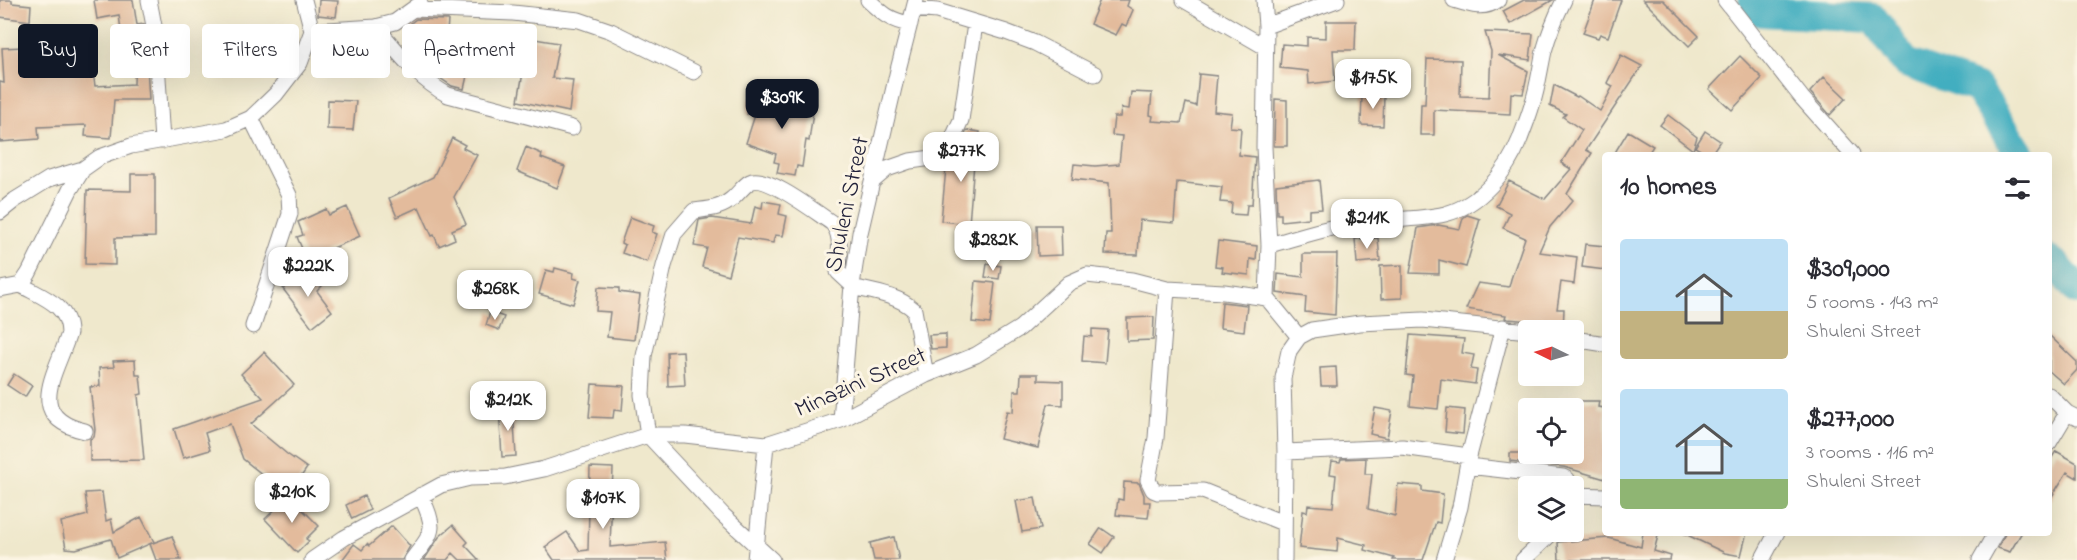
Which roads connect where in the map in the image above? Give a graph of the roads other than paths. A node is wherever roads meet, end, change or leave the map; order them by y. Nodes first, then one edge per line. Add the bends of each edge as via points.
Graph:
1 (149, 0) edge
2 (304, 0) edge
3 (428, 0) edge
4 (868, 0) edge
5 (1184, 0) edge
6 (1264, 0) edge
7 (1337, 0) edge
8 (1454, 0) edge
9 (1498, 0) edge
10 (1564, 0) edge
11 (1725, 0) edge
12 (915, 4) edge
13 (413, 9) junction
14 (387, 24) edge
15 (910, 24) junction
16 (975, 24) junction
17 (1266, 26) junction
18 (311, 27) edge
19 (311, 34) edge
20 (390, 43) edge
21 (1265, 47) junction
22 (694, 72) dead end
23 (1095, 74) dead end
24 (251, 118) junction
25 (572, 128) dead end
26 (162, 141) junction
27 (1850, 152) edge
28 (83, 169) junction
29 (874, 180) junction
30 (0, 212) edge
31 (1269, 245) junction
32 (21, 285) junction
33 (852, 286) junction
34 (0, 288) edge
35 (1167, 288) junction
36 (1267, 298) junction
37 (253, 326) dead end
38 (1503, 327) junction
39 (1518, 329) edge
40 (1299, 337) junction
41 (1584, 341) edge
42 (1602, 344) edge
43 (926, 375) junction
44 (2052, 398) edge
45 (2072, 416) edge
46 (841, 420) junction
47 (85, 431) dead end
48 (648, 435) junction
49 (2052, 439) edge
50 (766, 444) junction
51 (1285, 452) junction
52 (1469, 461) junction
53 (1557, 476) edge
54 (421, 495) junction
55 (1584, 495) edge
56 (1602, 496) edge
57 (1283, 523) junction
58 (1775, 536) edge
59 (1994, 536) edge
60 (1542, 542) edge
61 (756, 553) edge
62 (312, 560) edge
63 (412, 560) edge
64 (772, 560) edge
65 (1284, 560) edge
66 (1444, 560) edge
67 (1523, 560) edge
68 (1762, 560) edge
69 (1980, 560) edge

1 - 26 street via 155,31
2 - 18 street
3 - 13 street
4 - 15 street via 882,15
5 - 21 street
6 - 17 street
7 - 17 street
8 - 9 street via 1474,6 1488,6
10 - 31 street via 1544,50 1533,104 1518,143 1488,189 1447,214 1345,225
11 - 27 street
12 - 15 street, Shuleni Street
12 - 16 street
13 - 14 street
13 - 22 street via 579,20 611,31
15 - 29 street, Shuleni Street
16 - 23 street via 1035,43
16 - 29 street via 961,120 950,144 932,158 887,169
17 - 21 street
19 - 24 street via 300,63
20 - 25 street via 419,75 448,95
21 - 31 street via 1264,147
24 - 26 street via 226,129
24 - 37 street via 289,195 290,213
26 - 28 street via 100,156
28 - 30 street via 49,179
28 - 32 street
29 - 33 street, Shuleni Street
31 - 36 street
32 - 34 street
32 - 47 street via 66,315 69,333 47,393 51,410 61,422
33 - 43 street via 894,298 914,310
33 - 46 street, Shuleni Street
33 - 48 street via 838,272 839,238 832,223 761,180 748,183 721,207 694,211 674,234 644,356 642,395
35 - 36 street, Minazini Street
35 - 43 street, Minazini Street via 1087,275 1069,283 1011,334 976,355
35 - 57 street via 1156,438 1148,480 1158,492 1203,491
36 - 40 street
38 - 39 street
38 - 40 street via 1423,320 1381,322 1312,330
38 - 52 street
40 - 51 street via 1289,351 1283,378
41 - 42 street
43 - 46 street, Minazini Street
44 - 45 street
45 - 49 street
46 - 50 street, Minazini Street
48 - 50 street, Minazini Street
48 - 54 street, Minazini Street via 544,469 505,477 470,478
48 - 61 street
50 - 61 street
51 - 52 street via 1402,447
51 - 57 street
52 - 53 street
52 - 66 street
54 - 62 street, Minazini Street
54 - 63 street via 432,530
55 - 56 street
57 - 65 street
58 - 68 street
59 - 69 street
60 - 67 street
61 - 64 street

